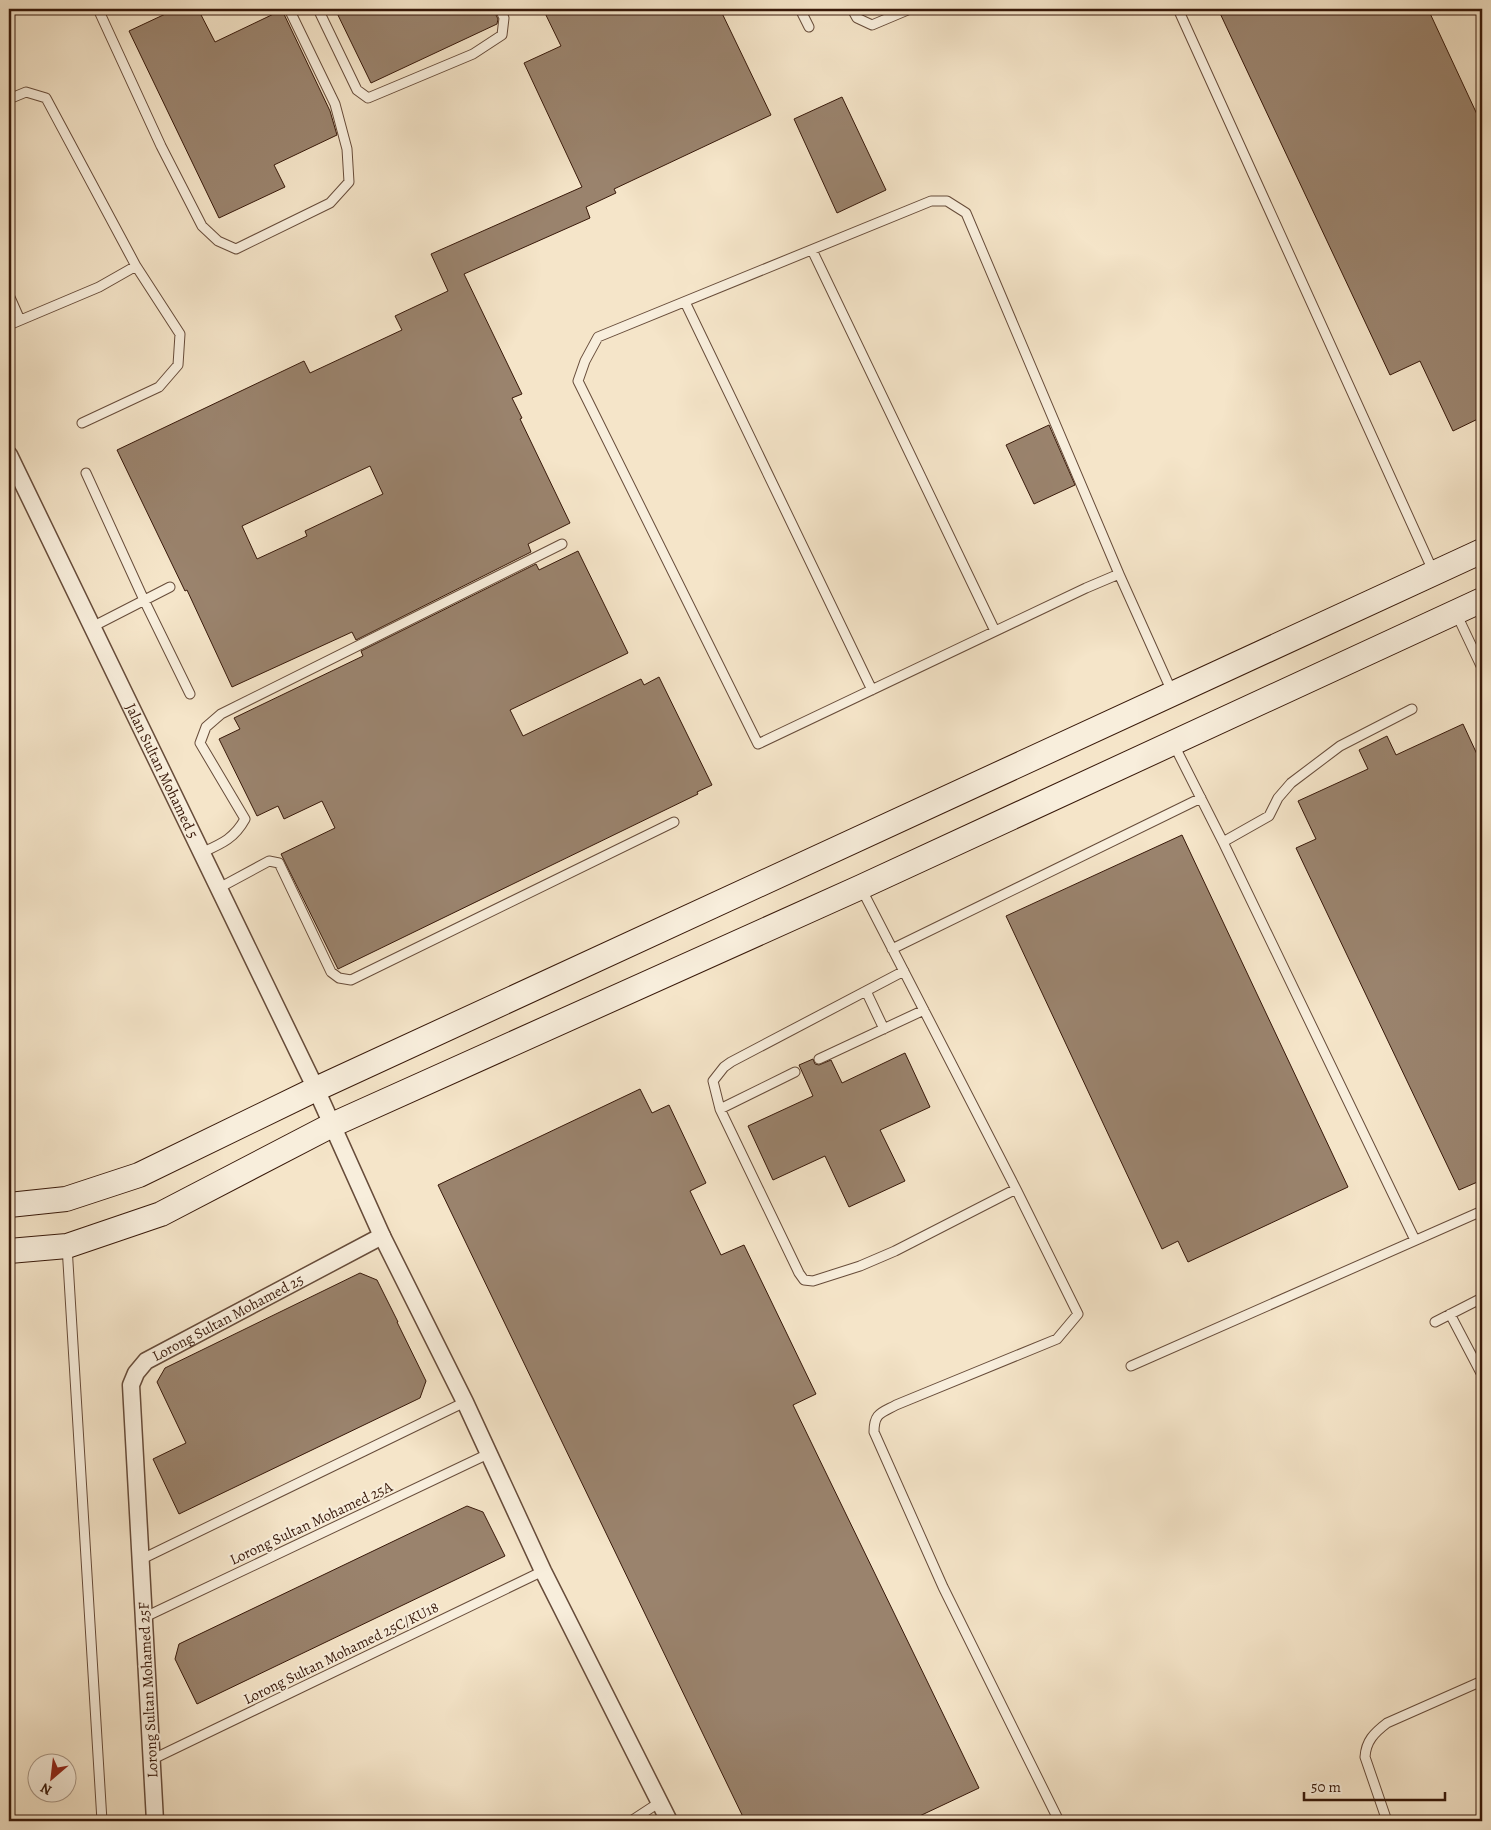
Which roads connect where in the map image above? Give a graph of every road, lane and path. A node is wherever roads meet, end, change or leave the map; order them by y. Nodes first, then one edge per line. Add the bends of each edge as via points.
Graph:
1 (98, 9) edge
2 (288, 9) edge
3 (318, 9) edge
4 (500, 9) edge
5 (800, 9) edge
6 (852, 9) edge
7 (910, 9) edge
8 (1178, 9) edge
9 (809, 27) dead end
10 (9, 99) edge
11 (812, 250) junction
12 (136, 266) junction
13 (9, 295) edge
14 (685, 302) junction
15 (20, 320) junction
16 (9, 325) edge
17 (82, 423) dead end
18 (9, 455) edge
19 (86, 474) dead end
20 (562, 544) dead end
21 (1482, 551) edge
22 (1435, 573) junction
23 (1119, 574) junction
24 (170, 587) dead end
25 (144, 600) junction
26 (1482, 600) edge
27 (1456, 613) junction
28 (92, 627) junction
29 (994, 632) junction
30 (1482, 668) edge
31 (872, 690) junction
32 (190, 694) dead end
33 (1173, 694) junction
34 (1412, 709) dead end
35 (1173, 743) junction
36 (1201, 798) junction
37 (674, 822) dead end
38 (1223, 842) junction
39 (201, 853) junction
40 (219, 888) junction
41 (861, 888) junction
42 (892, 949) junction
43 (904, 971) junction
44 (866, 991) junction
45 (924, 1010) junction
46 (884, 1029) junction
47 (819, 1060) dead end
48 (794, 1072) dead end
49 (316, 1089) junction
50 (720, 1109) junction
51 (332, 1125) junction
52 (1016, 1190) junction
53 (9, 1205) edge
54 (1482, 1211) edge
55 (382, 1236) junction
56 (1415, 1240) junction
57 (67, 1246) junction
58 (9, 1251) edge
59 (1482, 1298) edge
60 (1450, 1314) junction
61 (1435, 1322) dead end
62 (1131, 1366) dead end
63 (1482, 1375) edge
64 (465, 1402) junction
65 (488, 1454) junction
66 (142, 1559) junction
67 (543, 1571) junction
68 (145, 1617) junction
69 (1482, 1681) edge
70 (151, 1760) junction
71 (660, 1802) junction
72 (102, 1821) edge
73 (155, 1821) edge
74 (631, 1821) edge
75 (669, 1821) edge
76 (1060, 1821) edge
77 (1387, 1821) edge

1 - 2 lane via 202,226 218,241 236,249 330,203 349,182 347,149 335,104
3 - 4 lane via 356,90 368,98 473,54 502,35 504,18
5 - 9 lane
6 - 7 lane via 856,18 872,25
8 - 22 lane
10 - 12 lane via 26,92 46,98
11 - 14 lane
11 - 23 lane via 931,201 947,201 966,213
11 - 29 lane
12 - 15 lane via 99,287
12 - 17 lane via 180,334 178,365 159,388
13 - 15 lane
14 - 31 lane
14 - 31 lane via 598,337 578,381 758,744
15 - 16 lane
18 - 28 street, Jalan Sultan Mohamed 5
19 - 25 lane
20 - 39 lane via 221,714 206,727 200,743 245,819 228,840
21 - 22 street
22 - 33 street
23 - 29 lane
23 - 33 lane
24 - 25 lane
25 - 28 lane
25 - 32 lane
26 - 27 street
27 - 30 lane
27 - 35 street
28 - 39 street, Jalan Sultan Mohamed 5
29 - 31 lane
33 - 49 street
34 - 38 lane via 1340,746 1291,783 1269,816
35 - 36 lane
35 - 41 street
36 - 38 lane
36 - 42 lane
37 - 40 lane via 351,980 339,978 331,972 279,863 268,861
38 - 56 lane
39 - 40 street, Jalan Sultan Mohamed 5
40 - 49 street, Jalan Sultan Mohamed 5
41 - 42 lane
41 - 51 street
42 - 43 lane
43 - 44 lane
43 - 45 lane
44 - 46 lane
44 - 50 lane via 724,1067 713,1084
45 - 46 lane
45 - 52 lane
46 - 47 lane
48 - 50 lane
49 - 51 street, Jalan Sultan Mohamed 5
49 - 53 street via 139,1175 66,1199
50 - 52 lane via 804,1280 813,1281 860,1266
51 - 55 street, Jalan Sultan Mohamed 5
51 - 57 street via 161,1214
52 - 76 lane via 1078,1314 1057,1339 881,1412 874,1422 874,1432 943,1587
54 - 56 lane
55 - 64 street, Jalan Sultan Mohamed 5
55 - 66 street, Lorong Sultan Mohamed 25 via 146,1361 136,1372 131,1385
56 - 62 lane
57 - 58 street
57 - 72 lane
59 - 60 lane
60 - 61 lane
60 - 63 lane
64 - 65 street, Jalan Sultan Mohamed 5
64 - 66 lane
65 - 67 street, Jalan Sultan Mohamed 5
65 - 68 lane, Lorong Sultan Mohamed 25A
66 - 68 street, Lorong Sultan Mohamed 25F
67 - 70 lane, Lorong Sultan Mohamed 25C/KU18
67 - 71 street, Jalan Sultan Mohamed 5
68 - 70 street, Lorong Sultan Mohamed 25F
69 - 77 lane via 1386,1723 1374,1734 1366,1746 1365,1757
70 - 73 street, Lorong Sultan Mohamed 25F
71 - 74 lane
71 - 75 street, Jalan Sultan Mohamed 5

